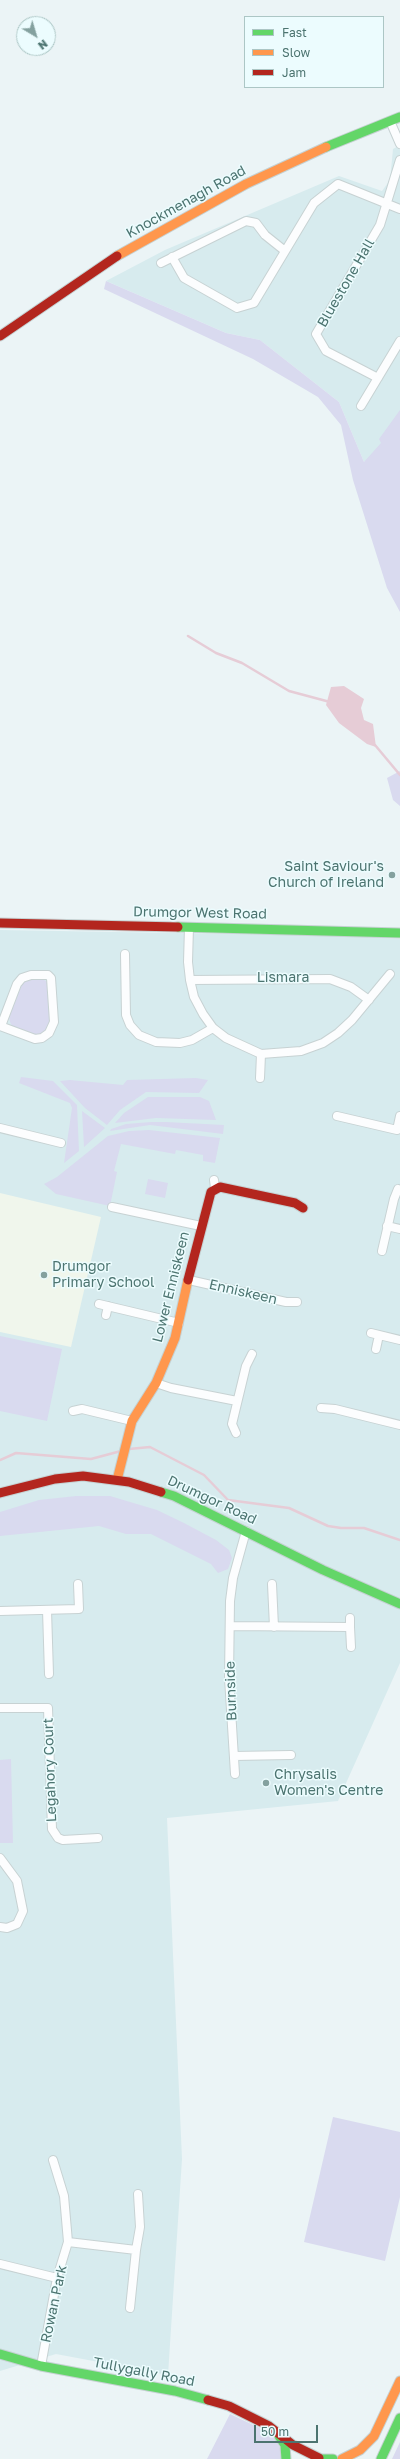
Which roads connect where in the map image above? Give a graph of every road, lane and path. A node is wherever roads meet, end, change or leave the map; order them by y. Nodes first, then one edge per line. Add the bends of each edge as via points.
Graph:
1 (400, 117) edge
2 (390, 121) junction
3 (400, 144) edge
4 (400, 160) edge
5 (388, 204) junction
6 (400, 209) edge
7 (285, 251) junction
8 (172, 257) junction
9 (162, 263) dead end
10 (0, 336) edge
11 (400, 342) edge
12 (378, 378) junction
13 (361, 406) dead end
14 (0, 923) edge
15 (189, 927) junction
16 (400, 933) edge
17 (125, 954) dead end
18 (390, 974) dead end
19 (190, 980) junction
20 (369, 1000) junction
21 (1, 1026) edge
22 (213, 1028) junction
23 (261, 1054) junction
24 (260, 1078) dead end
25 (337, 1116) dead end
26 (400, 1116) edge
27 (0, 1128) edge
28 (399, 1130) edge
29 (61, 1143) dead end
30 (398, 1189) dead end
31 (112, 1207) dead end
32 (303, 1208) dead end
33 (201, 1226) junction
34 (387, 1226) junction
35 (400, 1229) edge
36 (382, 1251) dead end
37 (189, 1280) junction
38 (297, 1302) dead end
39 (99, 1304) dead end
40 (108, 1306) junction
41 (106, 1315) dead end
42 (179, 1323) junction
43 (371, 1333) dead end
44 (379, 1335) junction
45 (400, 1340) edge
46 (376, 1348) dead end
47 (252, 1354) dead end
48 (156, 1383) junction
49 (237, 1401) junction
50 (322, 1408) dead end
51 (73, 1411) dead end
52 (132, 1421) junction
53 (400, 1425) edge
54 (236, 1433) dead end
55 (117, 1480) junction
56 (0, 1494) edge
57 (246, 1531) junction
58 (78, 1584) dead end
59 (272, 1584) dead end
60 (400, 1604) edge
61 (47, 1610) junction
62 (0, 1611) edge
63 (350, 1618) dead end
64 (230, 1626) junction
65 (274, 1627) junction
66 (350, 1627) junction
67 (351, 1647) dead end
68 (49, 1674) dead end
69 (0, 1708) edge
70 (291, 1755) dead end
71 (234, 1756) junction
72 (235, 1774) dead end
73 (98, 1838) dead end
74 (0, 1858) edge
75 (0, 1928) edge
76 (53, 2160) dead end
77 (138, 2194) dead end
78 (68, 2242) junction
79 (136, 2250) junction
80 (0, 2264) edge
81 (57, 2278) junction
82 (130, 2308) dead end
83 (0, 2354) edge
84 (41, 2366) junction
85 (400, 2381) edge
86 (400, 2418) edge
87 (277, 2432) junction
88 (286, 2459) edge
89 (318, 2459) edge
90 (333, 2459) edge
91 (342, 2459) edge
92 (381, 2459) edge

1 - 2 main road, Knockmenagh Road
2 - 3 street
2 - 10 main road, Knockmenagh Road via 316,151 246,184 110,260
4 - 5 street, Bluestone Hall
5 - 6 street
5 - 7 street via 338,184 314,202
5 - 12 street, Bluestone Hall via 380,225 316,334 326,351
7 - 8 street via 265,235 256,223 246,221
7 - 8 street via 254,303 237,308 184,278
8 - 9 street
11 - 12 street
12 - 13 street
14 - 15 main road, Drumgor West Road
15 - 16 main road, Drumgor West Road
15 - 19 street
17 - 22 street via 126,1015 130,1025 139,1035 156,1042 180,1043 192,1040
18 - 20 street
19 - 20 street, Lismara via 330,979 351,986
19 - 22 street via 197,1004
20 - 23 street via 338,1033 323,1043 302,1051
21 - 21 street via 36,1039 49,1033 54,1022 51,978 48,975 22,978 17,984
22 - 23 street via 239,1045
23 - 24 street
25 - 28 street
26 - 28 street
27 - 29 street
30 - 34 street
31 - 33 street
32 - 33 main road, Lower Enniskeen via 295,1203 214,1184 208,1196
33 - 37 main road, Lower Enniskeen
34 - 35 street
34 - 36 street
37 - 38 street, Enniskeen via 286,1302
37 - 42 main road, Lower Enniskeen
39 - 40 street
40 - 41 street
40 - 42 street
42 - 48 main road, Lower Enniskeen
43 - 44 street
44 - 45 street
44 - 46 street
47 - 49 street via 246,1366
48 - 49 street
48 - 52 main road, Lower Enniskeen
49 - 54 street via 232,1424
50 - 53 street
51 - 52 street via 82,1409
52 - 55 main road, Lower Enniskeen
55 - 56 main road, Drumgor Road via 83,1476 55,1479
55 - 57 main road, Drumgor Road via 174,1496
57 - 60 main road, Drumgor Road via 323,1570
57 - 64 street, Burnside via 233,1578
58 - 61 street via 79,1609
59 - 65 street
61 - 62 street
61 - 68 street
63 - 66 street
64 - 65 street
64 - 71 street, Burnside via 229,1678
65 - 66 street
66 - 67 street
69 - 73 street, Legahory Court via 48,1708 52,1829 62,1840
70 - 71 street
71 - 72 street, Burnside
74 - 75 street via 17,1882 23,1911 17,1924
76 - 78 street, Rowan Park via 64,2196
77 - 79 street via 140,2227
78 - 79 street
78 - 81 street, Rowan Park
79 - 82 street
80 - 81 street
81 - 84 street, Rowan Park
83 - 84 main road, Tullygally Road
84 - 87 main road, Tullygally Road via 175,2391 229,2406
85 - 91 main road via 374,2436 360,2450
86 - 92 main road
87 - 88 main road via 285,2445
87 - 89 main road, Tullygally Road via 293,2445
89 - 90 main road

